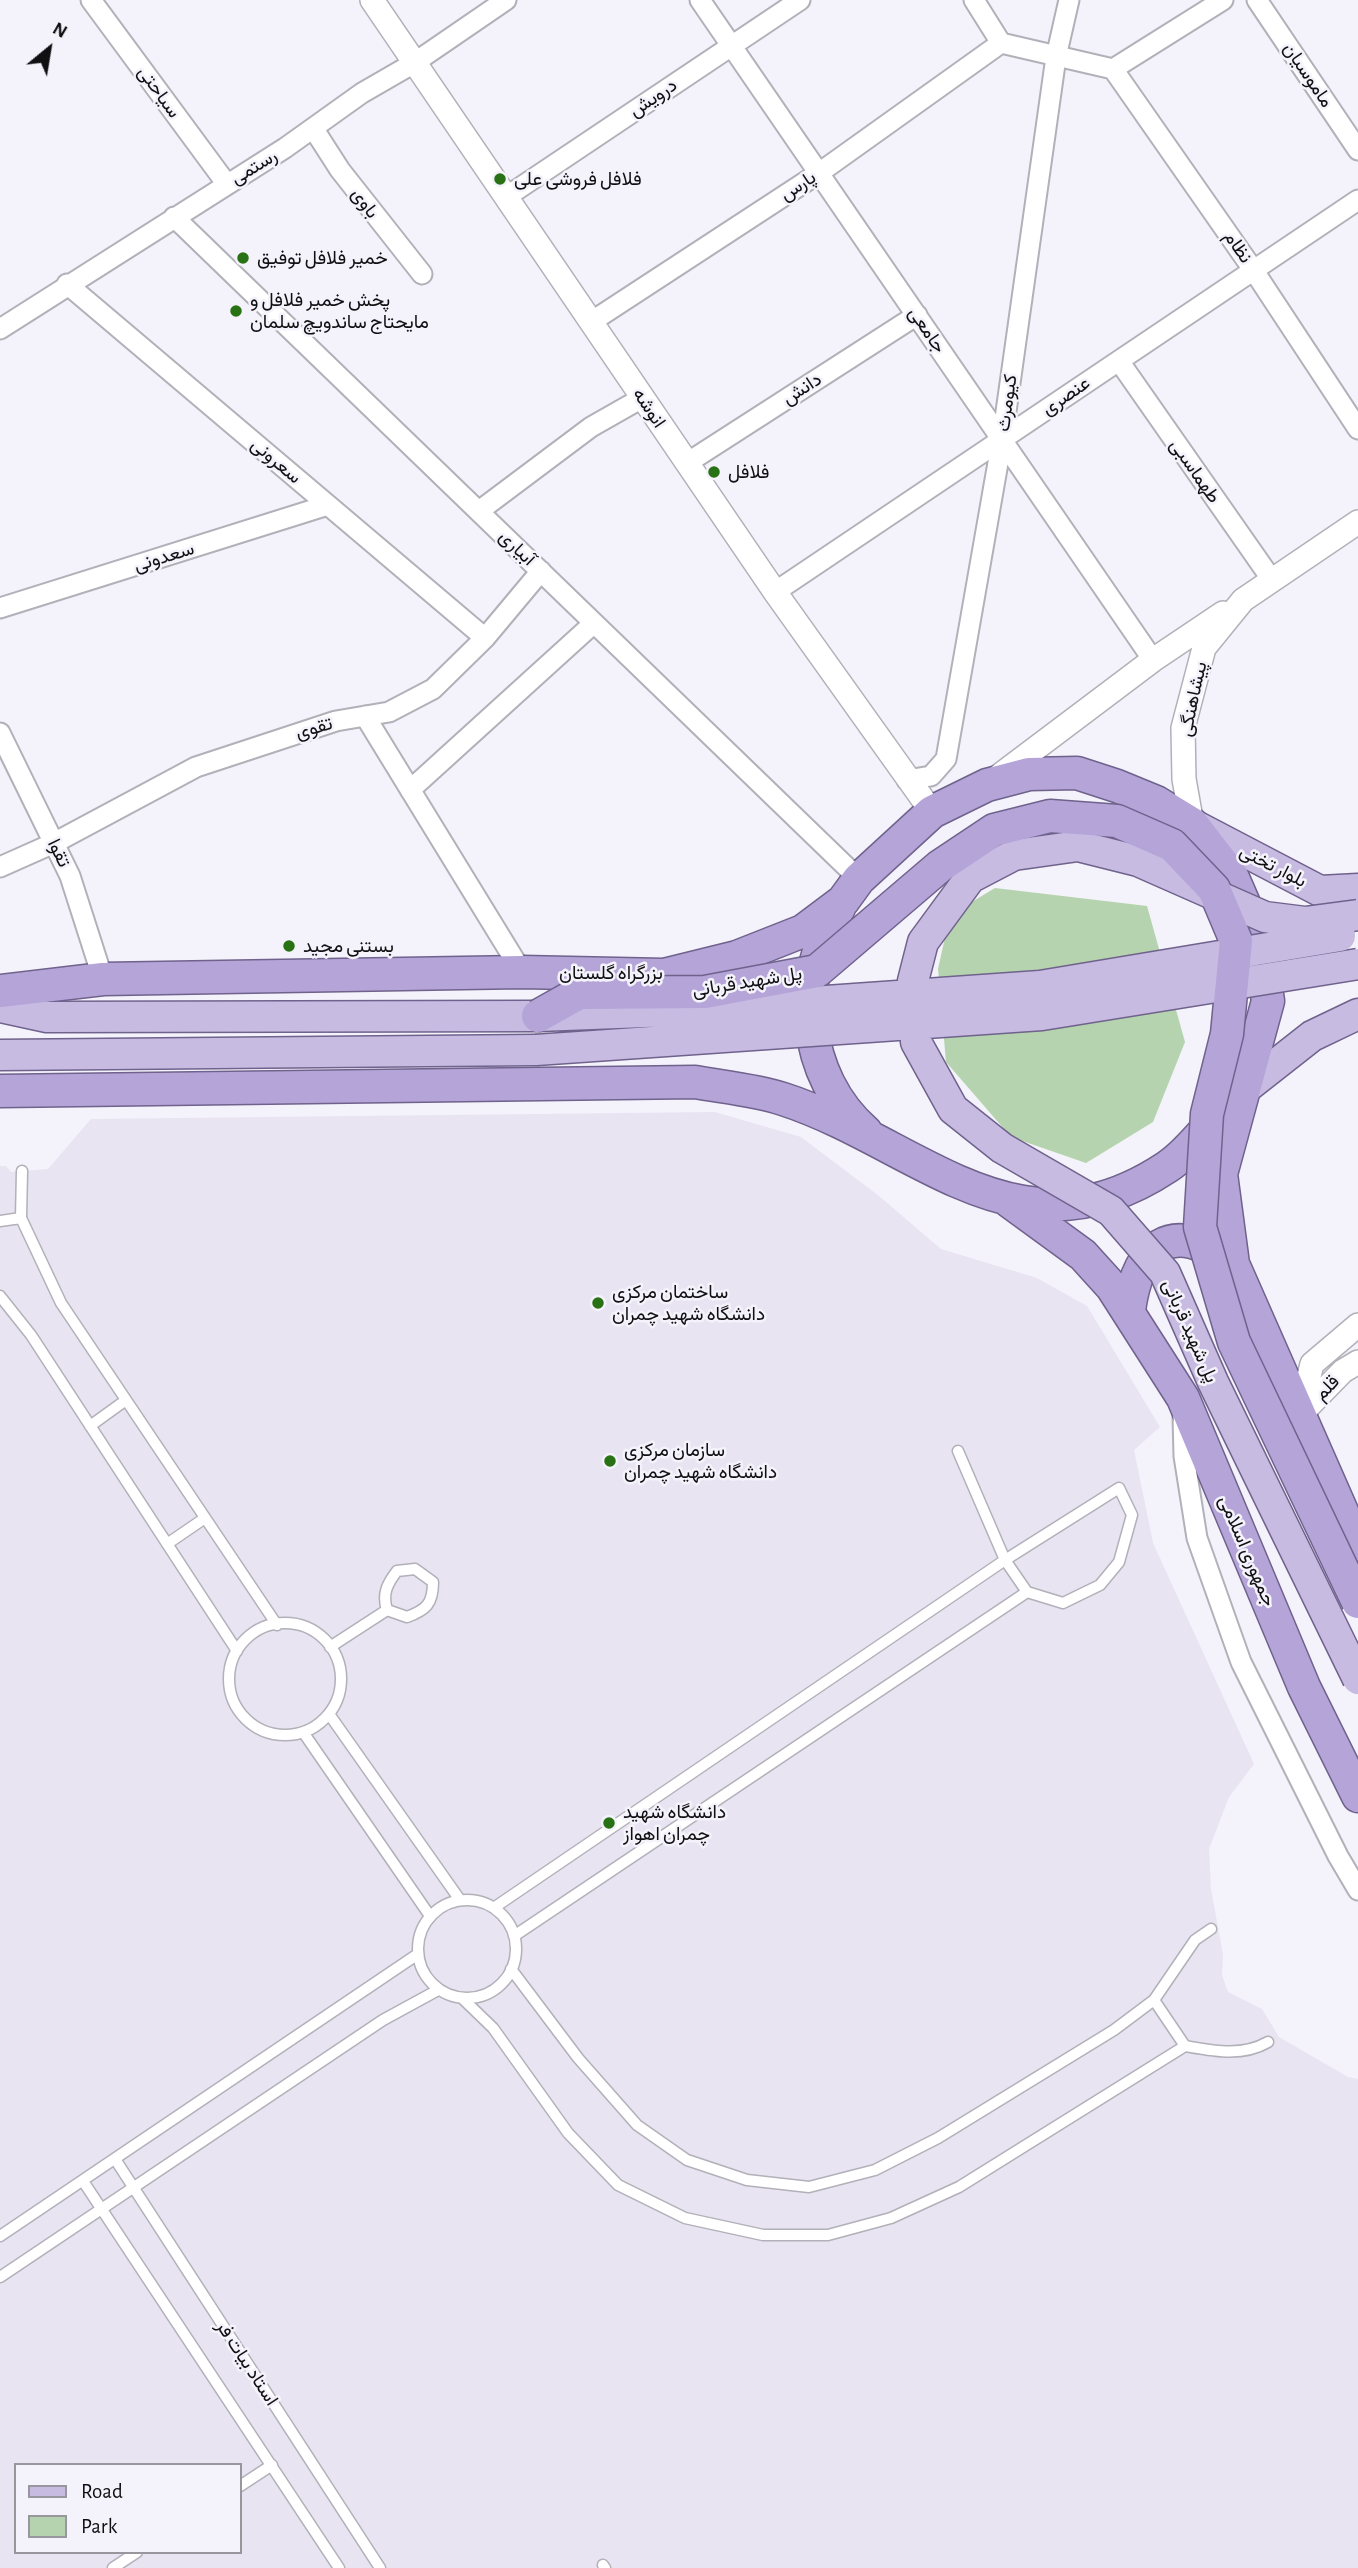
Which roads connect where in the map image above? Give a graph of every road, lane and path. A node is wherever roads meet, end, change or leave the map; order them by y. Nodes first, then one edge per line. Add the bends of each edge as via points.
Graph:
1 (92, 0) edge
2 (372, 0) edge
3 (506, 0) edge
4 (700, 0) edge
5 (800, 0) edge
6 (974, 0) edge
7 (1069, 0) edge
8 (1223, 0) edge
9 (1257, 0) edge
10 (1001, 43) junction
11 (732, 46) junction
12 (1056, 57) junction
13 (414, 63) junction
14 (1113, 69) junction
15 (313, 128) junction
16 (1358, 150) edge
17 (819, 173) junction
18 (226, 183) junction
19 (506, 197) junction
20 (1358, 200) edge
21 (174, 217) junction
22 (1254, 271) junction
23 (422, 274) dead end
24 (67, 285) junction
25 (917, 315) junction
26 (591, 322) junction
27 (0, 329) edge
28 (1119, 361) junction
29 (642, 397) junction
30 (1358, 429) edge
31 (1002, 440) junction
32 (687, 463) junction
33 (328, 505) junction
34 (479, 512) junction
35 (1358, 522) edge
36 (541, 571) junction
37 (1272, 580) junction
38 (775, 592) junction
39 (1243, 600) junction
40 (0, 608) edge
41 (594, 623) junction
42 (485, 638) junction
43 (1153, 660) junction
44 (365, 716) junction
45 (0, 733) edge
46 (907, 780) junction
47 (987, 785) junction
48 (410, 790) junction
49 (932, 812) junction
50 (1192, 824) junction
51 (54, 843) junction
52 (0, 867) edge
53 (1358, 889) edge
54 (851, 890) junction
55 (1358, 915) edge
56 (1358, 933) edge
57 (1358, 964) edge
58 (522, 972) junction
59 (103, 979) junction
60 (0, 991) edge
61 (0, 1007) edge
62 (1358, 1014) edge
63 (538, 1016) junction
64 (0, 1055) edge
65 (0, 1091) edge
66 (1242, 1091) junction
67 (877, 1141) junction
68 (22, 1171) dead end
69 (1009, 1201) junction
70 (21, 1218) junction
71 (0, 1221) edge
72 (1233, 1264) junction
73 (0, 1296) edge
74 (1129, 1310) junction
75 (1358, 1325) edge
76 (1358, 1362) edge
77 (1183, 1398) junction
78 (126, 1401) junction
79 (1299, 1417) junction
80 (90, 1426) junction
81 (958, 1451) dead end
82 (205, 1518) junction
83 (167, 1544) junction
84 (1358, 1548) edge
85 (1005, 1560) junction
86 (1027, 1592) junction
87 (1358, 1602) edge
88 (387, 1610) junction
89 (276, 1625) junction
90 (330, 1647) junction
91 (237, 1651) junction
92 (1358, 1679) edge
93 (329, 1714) junction
94 (303, 1732) junction
95 (1358, 1796) edge
96 (1358, 1890) edge
97 (460, 1900) junction
98 (495, 1907) junction
99 (429, 1916) junction
100 (1211, 1929) dead end
101 (514, 1937) junction
102 (418, 1954) junction
103 (511, 1969) junction
104 (438, 1990) junction
105 (463, 1998) junction
106 (1154, 2000) junction
107 (1268, 2042) dead end
108 (1185, 2046) junction
109 (115, 2159) junction
110 (83, 2180) junction
111 (134, 2187) junction
112 (101, 2209) junction
113 (0, 2236) edge
114 (0, 2277) edge
115 (272, 2465) junction
116 (242, 2485) edge
117 (134, 2554) edge
118 (113, 2568) edge
119 (339, 2568) edge
120 (380, 2568) edge

1 - 18 street, سیاحتی
2 - 13 street, انوشه
3 - 13 street, رستمی
4 - 11 street, جامعی
5 - 11 street, درویش
6 - 10 street
7 - 12 street, کیومرث
8 - 14 street
9 - 16 street, ماموسیان
10 - 12 street
10 - 17 street, پارس
11 - 17 street, جامعی
11 - 19 street, درویش
12 - 14 street
12 - 31 street, کیومرث
13 - 15 street, رستمی
13 - 19 street, انوشه
14 - 22 street, نظام
15 - 18 street, رستمی
15 - 23 street, باوی
17 - 25 street, جامعی
17 - 26 street, پارس
18 - 21 street, رستمی
19 - 26 street, انوشه
20 - 22 street, عنصری
21 - 24 street, رستمی
21 - 34 street, آبیاری
22 - 28 street, عنصری
22 - 30 street, نظام
24 - 27 street, رستمی
24 - 33 street, سعرونی
25 - 31 street, جامعی
25 - 32 street, دانش
26 - 29 street, انوشه
28 - 31 street, عنصری
28 - 37 street, طهماسبی
29 - 32 street, انوشه
29 - 34 street via 592,427
31 - 38 street, عنصری
31 - 43 street, جامعی
31 - 46 street, کیومرث via 946,760 931,776
32 - 38 street, انوشه
33 - 40 street, سعدونی
33 - 42 street, سعرونی
34 - 36 street, آبیاری
35 - 37 street, پیشاهنگی
36 - 41 street, آبیاری
36 - 42 street, تقوی
37 - 39 street, پیشاهنگی
38 - 46 street, انوشه
39 - 43 street
39 - 50 street, پیشاهنگی via 1205,648 1183,728 1184,779
41 - 48 street
41 - 54 street, آبیاری
42 - 44 street, تقوی via 433,690 389,712
43 - 47 street
44 - 48 street
44 - 51 street, تقوی via 336,721 196,767
45 - 51 street, تقوا
46 - 49 street, انوشه
47 - 49 highway, بزرگراه گلستان
47 - 50 highway, بزرگراه گلستان via 1029,774 1077,773 1156,802
48 - 58 street
49 - 54 highway, بزرگراه گلستان
50 - 53 main road, بلوار تختی via 1320,891
50 - 66 highway via 1232,876 1258,936 1268,1001
51 - 52 street, تقوی
51 - 59 street, تقوا via 70,876
54 - 58 highway, بزرگراه گلستان via 803,931 737,957 664,975
54 - 67 highway via 831,920 814,963 812,1030 834,1092 860,1127
55 - 92 main road, پل شهید قربانی, bridge via 1305,922 1265,917 1138,860 1078,846 1014,855 970,878 923,942 913,981 916,1042 953,1109 1002,1148 1111,1211 1165,1273
56 - 63 main road, پل شهید قربانی, bridge via 1040,986 698,1010
57 - 64 main road, bridge via 1042,1015 536,1050
58 - 59 highway, بزرگراه گلستان
59 - 60 highway, بزرگراه گلستان
61 - 63 main road via 47,1017
62 - 66 main road via 1312,1036
63 - 87 highway, پل شهید قربانی, bridge via 579,993 705,992 817,971 940,866 994,830 1050,816 1118,821 1172,845 1214,889 1236,941 1227,1034 1207,1114 1199,1227 1234,1342
65 - 67 highway via 695,1082 783,1098
66 - 69 highway via 1169,1166 1123,1191 1071,1205
66 - 72 highway via 1221,1174
67 - 69 highway via 964,1186
68 - 70 lane
69 - 74 highway, جمهوری اسلامی via 1083,1255
70 - 71 lane
70 - 78 lane via 61,1303
72 - 74 highway via 1217,1252 1183,1241 1163,1243 1146,1256 1133,1282
72 - 79 highway
73 - 80 lane
74 - 77 highway, جمهوری اسلامی
75 - 79 street via 1312,1364
76 - 79 street, قلم via 1343,1371
77 - 95 highway, جمهوری اسلامی via 1304,1687
77 - 96 street via 1184,1456 1197,1538 1241,1662
78 - 80 lane
78 - 82 lane
79 - 84 highway
80 - 83 lane
81 - 85 lane
82 - 83 lane
82 - 89 lane
83 - 91 lane
85 - 86 lane
85 - 86 lane via 1119,1488 1132,1515 1119,1562 1100,1585 1063,1603
85 - 98 lane
86 - 101 lane
88 - 88 lane via 407,1617 424,1611 433,1598 433,1583 415,1569 397,1571 386,1591
88 - 90 lane
89 - 90 lane via 289,1623 315,1631
89 - 91 lane via 262,1627 240,1643
90 - 93 lane via 342,1677 337,1704
91 - 94 lane via 229,1668 230,1695 243,1719 267,1734
93 - 94 lane
93 - 97 lane
94 - 99 lane
97 - 98 lane
97 - 99 lane via 445,1903
98 - 101 lane via 512,1927
99 - 102 lane via 416,1944
100 - 106 lane via 1195,1940
101 - 103 lane via 517,1952
102 - 104 lane via 421,1970
102 - 109 lane
103 - 105 lane via 489,1994
103 - 106 lane via 637,2125 687,2160 747,2180 809,2187 875,2171 938,2138 1114,2030
104 - 105 lane
104 - 111 lane via 383,2020
105 - 108 lane via 493,2028 568,2133 618,2185 685,2218 763,2235 828,2235 891,2218 959,2187
106 - 108 lane
107 - 108 lane via 1255,2049 1224,2053
109 - 110 lane
109 - 111 lane, استاد بیات فر
110 - 112 lane, استاد بیات فر
110 - 113 lane
111 - 112 lane
111 - 120 lane, استاد بیات فر
112 - 114 lane
112 - 115 lane, استاد بیات فر
115 - 116 lane
115 - 119 lane, استاد بیات فر
117 - 118 lane

